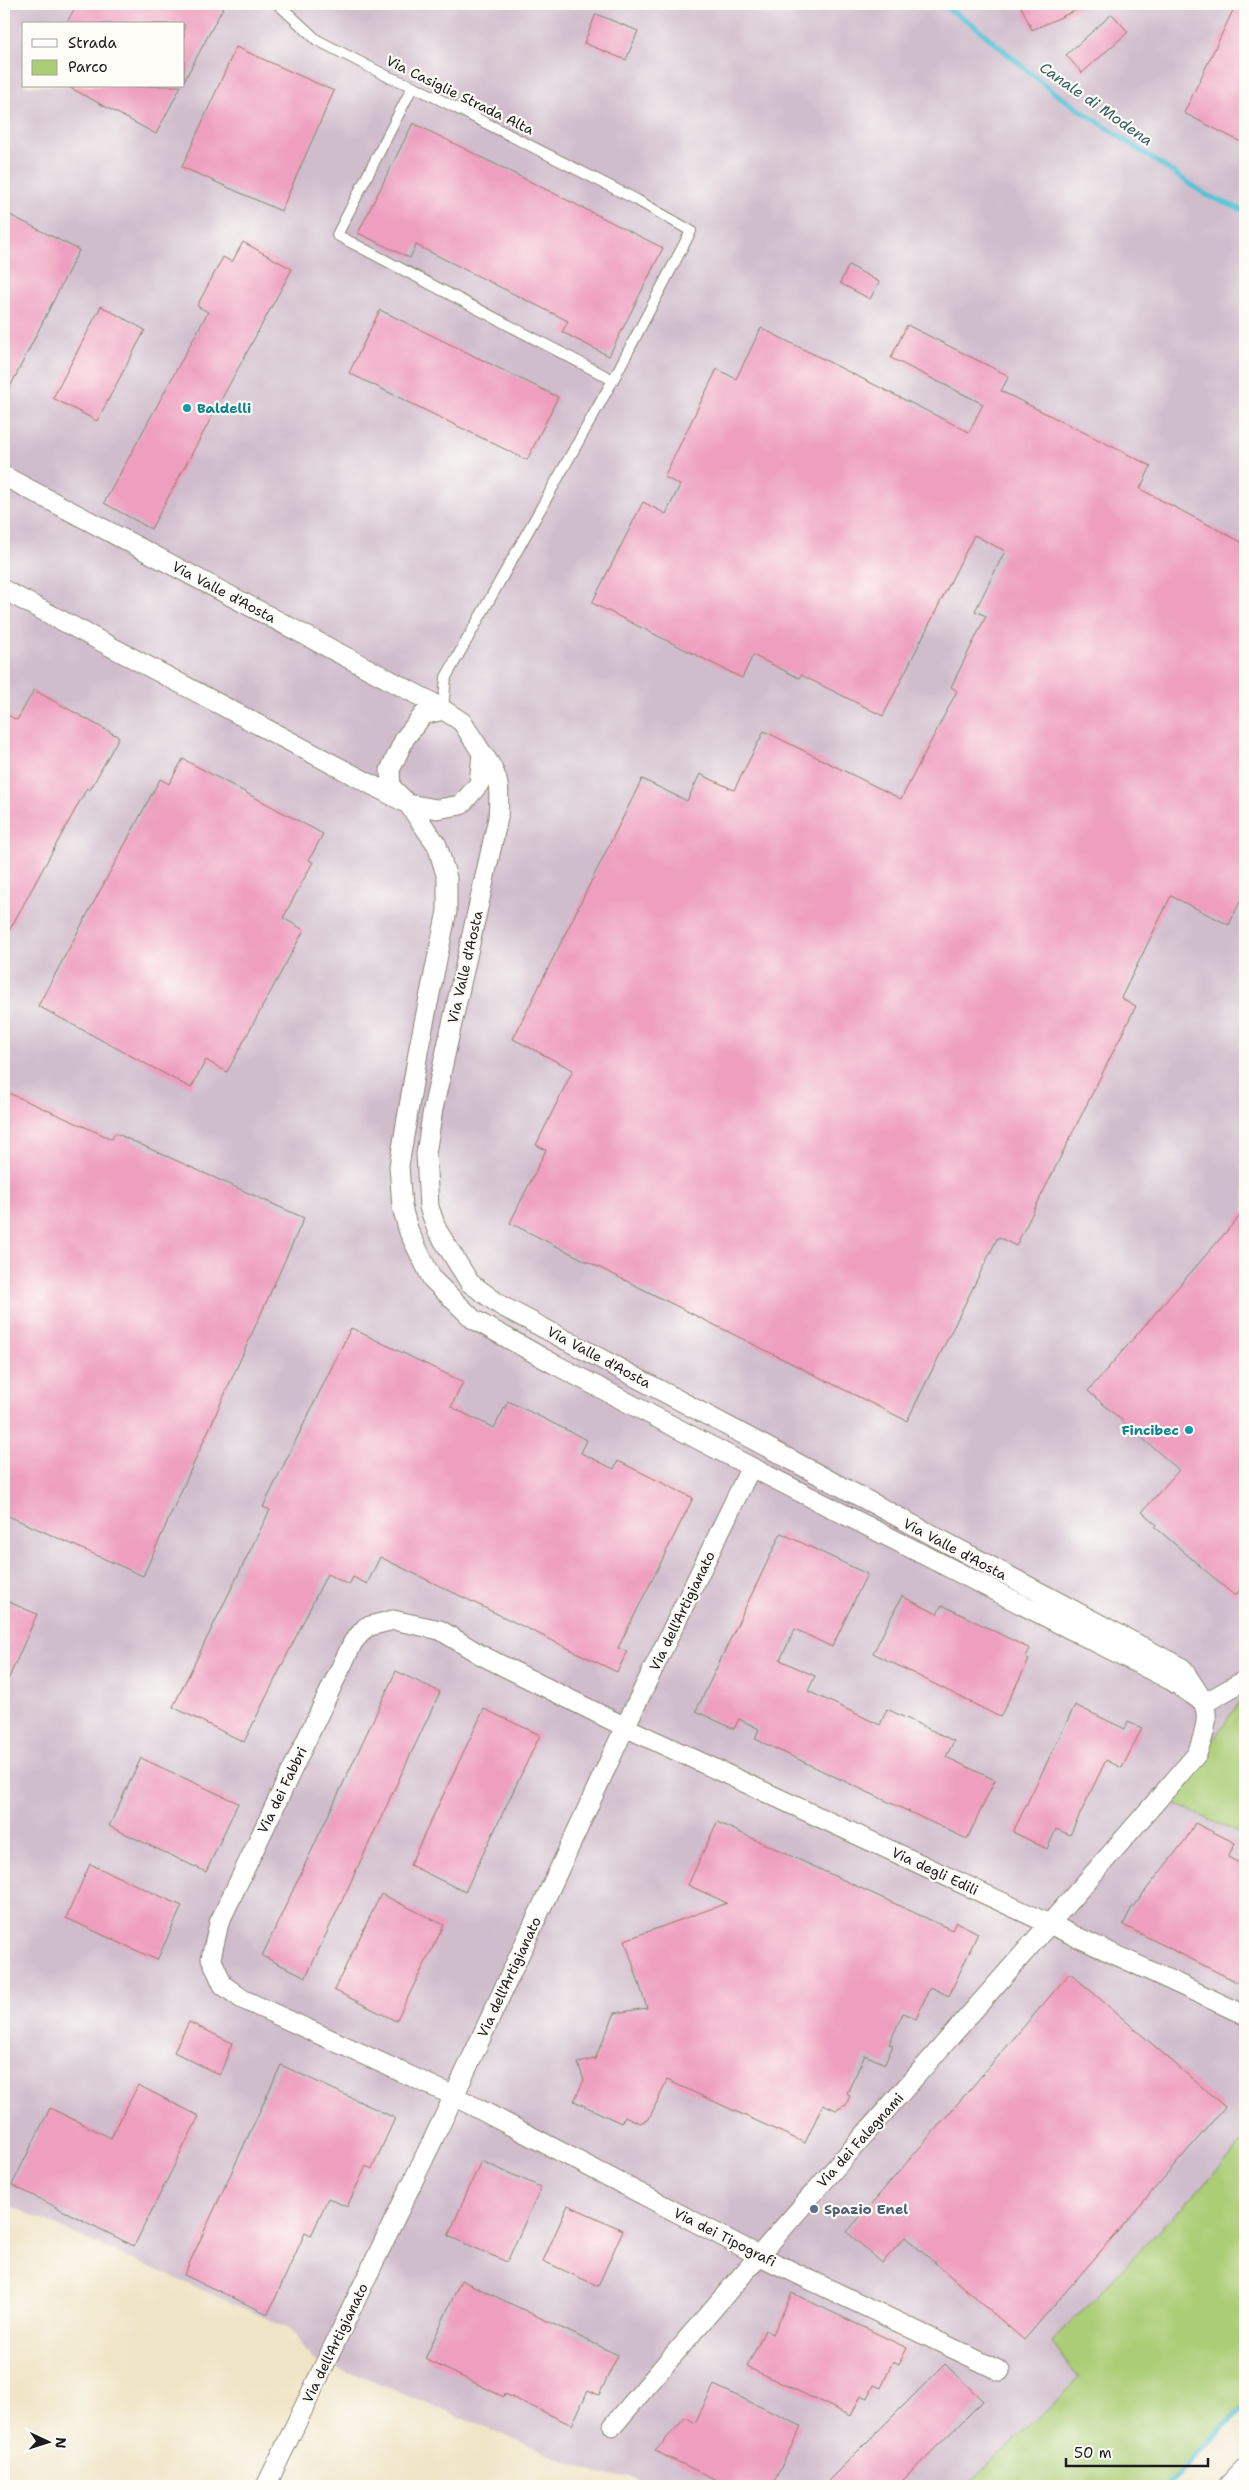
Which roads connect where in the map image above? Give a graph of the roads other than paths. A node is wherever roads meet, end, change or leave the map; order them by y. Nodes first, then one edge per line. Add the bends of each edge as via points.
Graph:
1 (278, 4) edge
2 (413, 86) junction
3 (613, 380) junction
4 (4, 476) edge
5 (4, 590) edge
6 (443, 710) junction
7 (482, 753) junction
8 (408, 804) junction
9 (751, 1467) junction
10 (1245, 1680) edge
11 (1205, 1703) junction
12 (625, 1727) junction
13 (1051, 1924) junction
14 (1245, 2015) edge
15 (454, 2096) junction
16 (758, 2255) junction
17 (1000, 2370) dead end
18 (612, 2426) dead end
19 (1245, 2471) edge
20 (266, 2486) edge
21 (1231, 2486) edge

1 - 2 lane, Via Casiglie Strada Alta via 317,40
2 - 3 lane via 337,235
2 - 3 lane, Via Casiglie Strada Alta via 637,200 691,231
3 - 6 lane via 446,677
4 - 6 street, Via Valle d'Aosta
5 - 8 street, Via Valle d'Aosta
6 - 7 street, Via Valle d'Aosta via 462,722
6 - 8 street, Via Valle d'Aosta via 422,715 405,738 390,770 392,787
7 - 8 street, Via Valle d'Aosta via 479,784 462,805 437,809
7 - 11 street, Via Valle d'Aosta via 495,770 500,795 498,818 433,1109 426,1154 429,1207 438,1230 470,1283 500,1305 1182,1668
8 - 9 street, Via Valle d'Aosta via 437,845 447,878 448,911 398,1166 402,1207 409,1232 432,1279 473,1319
9 - 11 street, Via Valle d'Aosta via 1172,1681
9 - 12 street, Via dell'Artigianato
10 - 11 street
11 - 13 street, Via Valle d'Aosta via 1207,1727 1197,1754
12 - 13 street, Via degli Edili
12 - 15 street, Via dell'Artigianato
12 - 15 street, Via dei Fabbri via 440,1630 393,1620 366,1628 353,1642 223,1914 211,1958 223,1985 242,1999
13 - 14 street, Via degli Edili
13 - 16 street, Via dei Falegnami
15 - 16 street, Via dei Tipografi
15 - 20 street, Via dell'Artigianato
16 - 17 street, Via dei Tipografi
16 - 18 street, Via dei Falegnami
19 - 21 street

